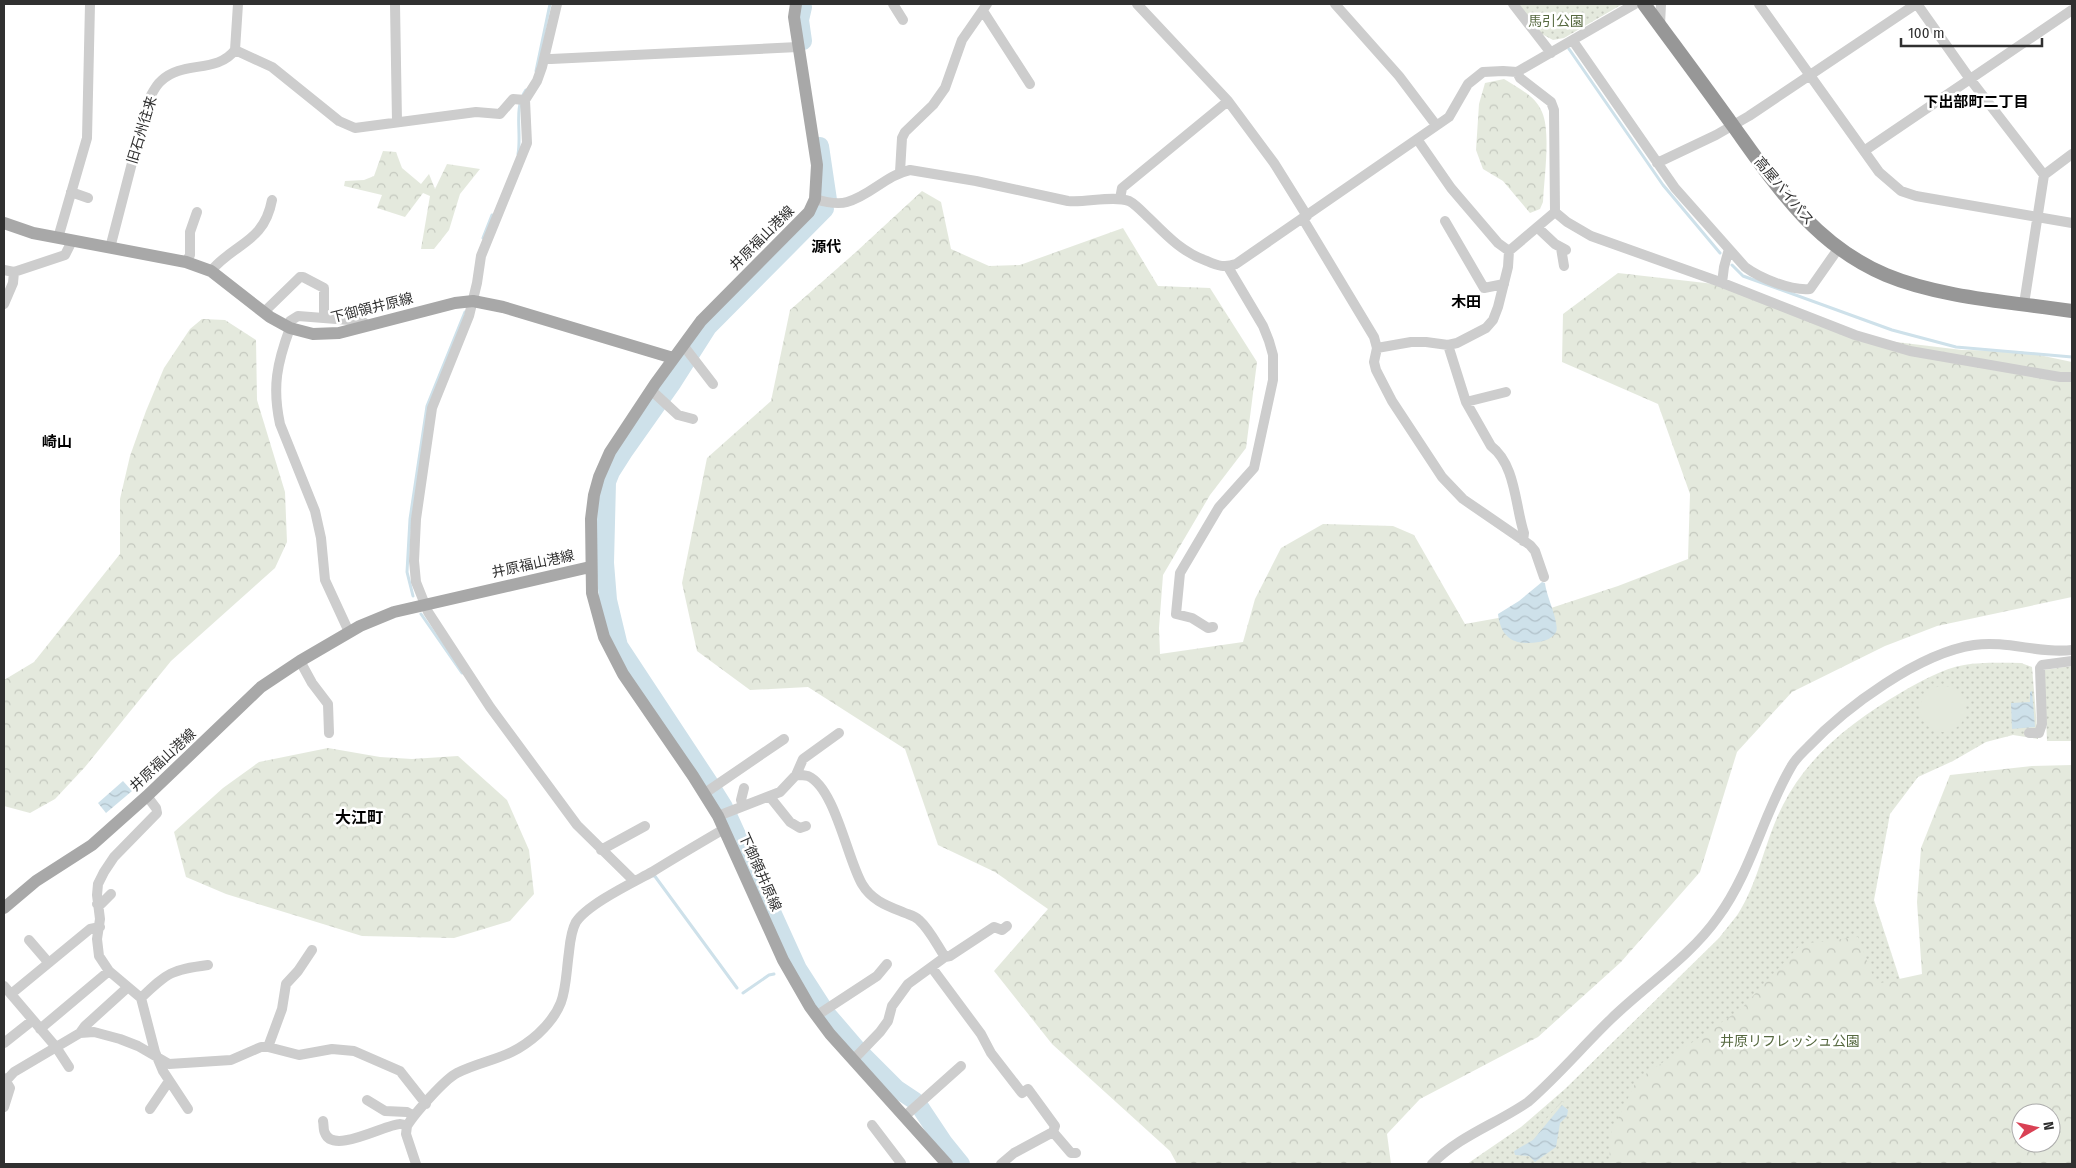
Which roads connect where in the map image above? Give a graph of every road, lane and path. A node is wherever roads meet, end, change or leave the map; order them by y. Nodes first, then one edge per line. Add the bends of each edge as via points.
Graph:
1 (90, 4) edge
2 (238, 4) edge
3 (395, 4) edge
4 (557, 4) edge
5 (796, 4) edge
6 (893, 4) edge
7 (1137, 4) edge
8 (1334, 4) edge
9 (1513, 4) edge
10 (1634, 4) edge
11 (1644, 4) edge
12 (1661, 4) edge
13 (1760, 4) edge
14 (1917, 4) edge
15 (985, 7) edge
16 (2072, 10) edge
17 (903, 20) dead end
18 (1660, 25) junction
19 (1573, 41) junction
20 (798, 47) junction
21 (235, 50) junction
22 (1550, 53) junction
23 (544, 58) junction
24 (1517, 72) junction
25 (1810, 75) junction
26 (1970, 79) junction
27 (1030, 84) dead end
28 (522, 99) junction
29 (1228, 101) junction
30 (397, 122) junction
31 (1436, 125) junction
32 (1733, 126) junction
33 (1418, 139) junction
34 (1864, 151) junction
35 (2072, 154) edge
36 (1657, 163) junction
37 (900, 172) junction
38 (2044, 175) junction
39 (71, 192) junction
40 (88, 198) dead end
41 (816, 199) junction
42 (1120, 199) junction
43 (272, 200) dead end
44 (197, 212) dead end
45 (1556, 212) junction
46 (2037, 217) junction
47 (1305, 218) junction
48 (1445, 221) dead end
49 (2072, 223) edge
50 (4, 224) edge
51 (1538, 228) junction
52 (58, 238) junction
53 (72, 241) junction
54 (110, 248) junction
55 (1838, 248) junction
56 (1728, 249) junction
57 (1509, 251) junction
58 (186, 262) junction
59 (1564, 266) dead end
60 (1228, 267) junction
61 (9, 271) edge
62 (211, 271) junction
63 (1722, 283) junction
64 (1504, 284) junction
65 (473, 301) junction
66 (4, 304) edge
67 (2024, 304) junction
68 (2072, 311) edge
69 (264, 312) junction
70 (324, 318) junction
71 (368, 326) junction
72 (289, 327) junction
73 (1448, 345) junction
74 (1377, 348) junction
75 (688, 351) junction
76 (673, 358) junction
77 (2072, 377) edge
78 (713, 384) dead end
79 (1506, 392) dead end
80 (658, 396) junction
81 (1466, 402) junction
82 (694, 419) dead end
83 (1523, 540) junction
84 (590, 567) junction
85 (1544, 577) dead end
86 (424, 604) junction
87 (1212, 627) dead end
88 (349, 632) junction
89 (2072, 650) edge
90 (300, 661) junction
91 (2072, 661) edge
92 (329, 733) dead end
93 (839, 733) dead end
94 (2029, 733) dead end
95 (784, 739) dead end
96 (796, 775) junction
97 (744, 788) dead end
98 (704, 793) junction
99 (147, 796) junction
100 (770, 797) junction
101 (743, 806) junction
102 (718, 816) junction
103 (645, 826) dead end
104 (806, 826) dead end
105 (724, 829) junction
106 (601, 850) junction
107 (634, 881) junction
108 (111, 894) dead end
109 (97, 904) junction
110 (4, 908) edge
111 (1007, 926) dead end
112 (100, 927) junction
113 (29, 940) dead end
114 (312, 950) dead end
115 (945, 957) junction
116 (48, 962) junction
117 (887, 964) dead end
118 (208, 965) dead end
119 (932, 968) junction
120 (110, 971) junction
121 (4, 986) edge
122 (128, 987) junction
123 (11, 994) junction
124 (141, 998) junction
125 (821, 1012) junction
126 (33, 1020) junction
127 (40, 1029) junction
128 (80, 1033) junction
129 (4, 1043) edge
130 (56, 1047) junction
131 (268, 1047) junction
132 (158, 1059) junction
133 (853, 1060) junction
134 (961, 1066) dead end
135 (69, 1067) dead end
136 (5, 1080) edge
137 (170, 1081) junction
138 (367, 1100) dead end
139 (426, 1104) junction
140 (4, 1108) edge
141 (150, 1108) dead end
142 (188, 1109) dead end
143 (414, 1116) junction
144 (905, 1116) junction
145 (323, 1122) dead end
146 (872, 1125) dead end
147 (407, 1126) junction
148 (1053, 1132) junction
149 (1076, 1153) dead end
150 (901, 1163) dead end
151 (416, 1164) edge
152 (947, 1164) edge
153 (1001, 1164) edge
154 (1432, 1164) edge

1 - 39 street via 87,138
2 - 21 street
3 - 30 street
4 - 23 street
5 - 20 main road via 794,17
6 - 17 street
7 - 29 street
8 - 31 street via 1398,76
9 - 22 street
10 - 19 street
11 - 18 highway, 高屋バイパス
12 - 18 street
13 - 25 street
14 - 25 street
14 - 26 street
15 - 27 street
15 - 37 street via 962,40 945,88 933,105 905,132
16 - 26 street
18 - 32 highway, 高屋バイパス
19 - 22 street
19 - 36 street
20 - 23 street
20 - 41 main road via 817,165
21 - 30 street via 277,71 346,125 363,128
21 - 54 street, 旧石州往来 via 218,64 171,74 155,88 148,101
22 - 24 street
23 - 28 street via 537,82
24 - 31 street via 1483,72 1468,84 1449,118
24 - 45 street via 1520,78 1551,102 1554,110
25 - 32 street
25 - 34 street
26 - 34 street
26 - 38 street
28 - 30 street via 514,99 500,114 476,112
28 - 65 street via 527,143 481,256
29 - 42 street via 1122,188
29 - 47 street via 1274,163
31 - 33 street
32 - 36 street
32 - 55 highway, 高屋バイパス via 1794,207
33 - 47 street
33 - 57 street via 1451,188
34 - 46 street via 1884,177 1901,191
35 - 38 street
36 - 56 street
37 - 41 street via 845,202
37 - 42 street via 920,171 1081,203
38 - 46 street
39 - 40 street
39 - 52 street
41 - 75 main road, 井原福山港線 via 809,212 701,321
42 - 60 street via 1130,202 1174,244 1192,256
43 - 62 street via 268,215 256,234
44 - 58 street via 190,232 190,255
45 - 51 street
45 - 63 street via 1591,236
46 - 49 street
46 - 67 street
47 - 60 street
47 - 74 street via 1374,337
48 - 64 street via 1484,288
50 - 52 main road, 下御領井原線
51 - 57 street
51 - 59 street via 1563,249
52 - 53 main road, 下御領井原線
53 - 54 main road, 下御領井原線
53 - 61 street via 64,254
54 - 58 main road, 下御領井原線
55 - 56 street via 1810,289 1800,290 1756,275
55 - 67 highway, 高屋バイパス via 1862,264 1914,285
56 - 63 street
57 - 64 street
58 - 62 main road, 下御領井原線
60 - 87 street via 1263,326 1274,368 1254,468 1219,507 1179,577 1176,614
61 - 66 street via 13,283
62 - 69 main road, 下御領井原線
63 - 77 street via 1881,344
64 - 73 street via 1494,320 1486,328
65 - 71 main road, 下御領井原線
65 - 76 main road, 下御領井原線 via 504,306
65 - 86 street via 436,393 427,430 414,541 416,582
67 - 68 highway, 高屋バイパス
69 - 70 street via 303,277 324,288
69 - 72 main road, 下御領井原線
70 - 71 street via 362,321
70 - 72 street via 298,316 290,321
71 - 72 main road, 下御領井原線 via 325,334
72 - 88 street via 275,380 277,410 315,511 325,580
73 - 74 street via 1411,342
73 - 81 street
74 - 83 street via 1376,370 1392,401 1442,477 1463,499
75 - 76 main road, 井原福山港線
75 - 78 street
76 - 80 main road, 井原福山港線
79 - 81 street
80 - 82 street via 678,414
80 - 84 main road, 井原福山港線 via 610,452 599,477 591,518
81 - 83 street via 1509,472
83 - 85 street via 1534,550
84 - 86 main road, 井原福山港線
84 - 98 main road, 下御領井原線 via 598,620 611,653
86 - 88 main road, 井原福山港線 via 394,612
86 - 106 street via 528,761 577,825
88 - 90 main road, 井原福山港線
89 - 154 street via 1990,643 1956,649 1924,661 1872,692 1845,713 1792,764 1737,886 1702,938 1612,1018 1528,1102 1452,1145
90 - 92 street via 328,704
90 - 99 main road, 井原福山港線 via 261,687
91 - 94 street via 2042,665 2040,668 2042,724 2039,733
93 - 96 street via 803,759
95 - 98 street
96 - 100 street via 780,792
96 - 115 street via 806,776 823,790 855,868 872,896 919,919
97 - 101 street
98 - 102 main road, 下御領井原線
99 - 109 street via 157,814 114,857 98,884
99 - 110 main road, 井原福山港線 via 81,854 36,881
100 - 101 street
100 - 104 street via 790,822 800,828
101 - 102 street
102 - 105 main road, 下御領井原線
103 - 106 street
105 - 107 street
105 - 125 main road, 下御領井原線 via 787,966
106 - 107 street
107 - 139 street via 590,908 576,923 571,938 566,987 551,1020 509,1055 454,1074
108 - 109 street
109 - 112 street
111 - 115 street via 1002,930 994,927
112 - 116 street via 90,929
112 - 120 street via 98,952
113 - 116 street
114 - 131 street via 286,984 282,1009
115 - 119 street
116 - 123 street
117 - 125 street via 877,976
118 - 124 street via 176,970
119 - 133 street via 908,984 892,1006 888,1021
119 - 148 street via 1022,1093 1028,1089 1055,1126
120 - 122 street
120 - 127 street
121 - 123 street
122 - 124 street
122 - 128 street
123 - 126 street
124 - 132 street
125 - 133 main road, 下御領井原線
126 - 127 street
126 - 129 street
127 - 130 street
128 - 130 street
128 - 132 street via 94,1032 120,1039
130 - 135 street
130 - 136 street
131 - 132 street via 231,1060 169,1064
131 - 139 street via 299,1055 332,1049 354,1051 400,1071
132 - 137 street
133 - 144 main road, 下御領井原線
134 - 144 street
136 - 140 street via 10,1088
137 - 141 street
137 - 142 street
138 - 143 street via 385,1111 407,1112
139 - 143 street
143 - 147 street
144 - 152 main road, 下御領井原線
145 - 147 street via 324,1134 334,1140 367,1136 401,1123
146 - 150 street
147 - 151 street via 406,1134
148 - 149 street via 1071,1153
148 - 153 street via 1014,1153

